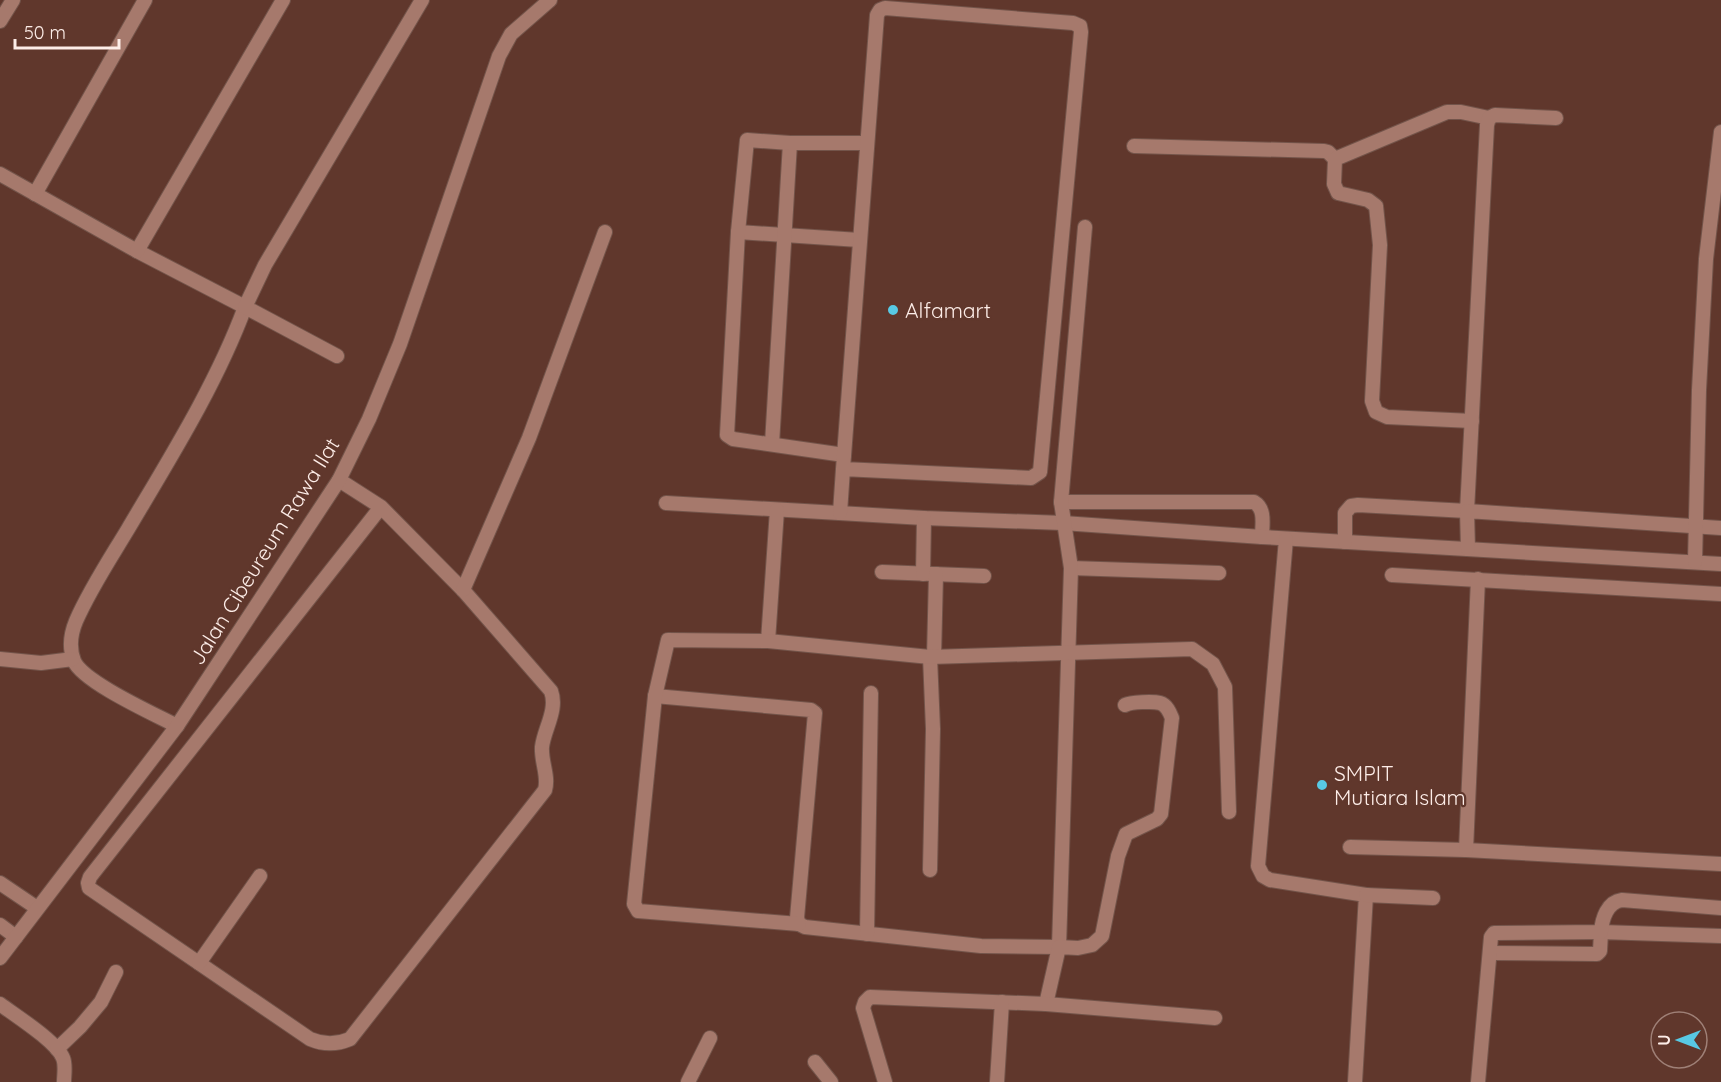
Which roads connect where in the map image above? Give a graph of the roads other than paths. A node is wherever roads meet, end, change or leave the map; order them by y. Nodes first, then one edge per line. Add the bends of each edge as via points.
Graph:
1 (13, 0) edge
2 (145, 0) edge
3 (283, 0) edge
4 (422, 0) edge
5 (550, 0) edge
6 (0, 21) edge
7 (1490, 118) junction
8 (1556, 118) dead end
9 (1721, 132) edge
10 (790, 143) junction
11 (866, 143) junction
12 (1134, 146) dead end
13 (1335, 159) junction
14 (0, 174) edge
15 (35, 194) junction
16 (1085, 228) dead end
17 (605, 232) dead end
18 (738, 232) junction
19 (786, 235) junction
20 (859, 240) junction
21 (137, 251) junction
22 (245, 307) junction
23 (337, 356) dead end
24 (1472, 421) junction
25 (772, 444) junction
26 (843, 462) junction
27 (339, 480) junction
28 (1061, 502) junction
29 (666, 503) dead end
30 (381, 507) junction
31 (777, 510) junction
32 (1467, 511) junction
33 (840, 513) junction
34 (924, 518) junction
35 (1062, 523) junction
36 (1697, 527) junction
37 (1721, 528) edge
38 (1262, 537) junction
39 (1286, 539) junction
40 (1345, 542) junction
41 (1468, 549) junction
42 (1695, 562) junction
43 (1721, 564) edge
44 (1071, 568) junction
45 (882, 572) dead end
46 (1219, 573) dead end
47 (929, 574) junction
48 (1392, 575) dead end
49 (984, 576) dead end
50 (1478, 579) junction
51 (463, 590) junction
52 (1721, 594) edge
53 (768, 641) junction
54 (1069, 651) junction
55 (932, 657) junction
56 (0, 659) edge
57 (73, 659) junction
58 (871, 693) dead end
59 (655, 696) junction
60 (1125, 705) dead end
61 (177, 726) junction
62 (1229, 812) dead end
63 (1350, 847) dead end
64 (1467, 850) junction
65 (1721, 864) edge
66 (930, 870) dead end
67 (260, 876) dead end
68 (0, 883) edge
69 (1366, 895) junction
70 (1433, 898) dead end
71 (37, 908) junction
72 (1721, 908) edge
73 (799, 924) junction
74 (0, 925) edge
75 (1601, 932) junction
76 (867, 934) junction
77 (1721, 936) edge
78 (16, 937) junction
79 (1059, 947) junction
80 (1490, 953) junction
81 (0, 958) edge
82 (199, 963) junction
83 (116, 972) dead end
84 (1002, 1002) junction
85 (0, 1004) edge
86 (1046, 1004) junction
87 (1215, 1018) dead end
88 (710, 1038) dead end
89 (57, 1049) junction
90 (814, 1062) dead end
91 (830, 1081) edge
92 (64, 1082) edge
93 (688, 1082) edge
94 (885, 1082) edge
95 (997, 1082) edge
96 (1354, 1082) edge
97 (1478, 1082) edge

1 - 6 street
2 - 15 street
3 - 21 street
4 - 22 street via 265,265
5 - 27 street, Jalan Cibeureum Rawa Ilat via 511,34 499,56 400,344
7 - 8 street
7 - 13 street via 1447,112
7 - 24 street
9 - 36 street via 1706,271
10 - 11 street
10 - 18 street via 747,140
10 - 19 street
11 - 20 street
11 - 26 street via 880,10 1080,26 1040,472 1031,478
12 - 13 street via 1324,151
13 - 24 street via 1334,184 1338,193 1368,200 1376,206 1378,216 1372,401 1376,412 1387,417
14 - 15 street
15 - 21 street
16 - 28 street
17 - 51 street via 529,438
18 - 19 street
18 - 25 street via 727,432 733,439
19 - 20 street
19 - 25 street
20 - 26 street
21 - 22 street
22 - 23 street
22 - 57 street via 210,384 76,621 70,639
24 - 32 street
25 - 26 street
26 - 33 street
27 - 30 street
27 - 61 street, Jalan Cibeureum Rawa Ilat
28 - 35 street
28 - 38 street via 1254,502 1262,510
29 - 31 street
30 - 51 street
30 - 82 street via 88,883 89,888
31 - 33 street
31 - 53 street
32 - 36 street
32 - 40 street via 1351,506 1345,513
32 - 41 street
33 - 34 street
34 - 35 street
34 - 47 street
35 - 38 street
35 - 44 street
36 - 37 street
36 - 42 street
38 - 39 street
39 - 40 street
39 - 69 street via 1258,866 1270,880
40 - 41 street
41 - 42 street
42 - 43 street
44 - 46 street
44 - 54 street
45 - 47 street
47 - 49 street
47 - 55 street
48 - 50 street
50 - 52 street
50 - 64 street
51 - 82 street via 551,692 553,705 542,747 545,790 350,1039 331,1044 310,1039
53 - 55 street
53 - 59 street via 668,640
54 - 55 street
54 - 62 street via 1192,649 1214,664 1225,687
54 - 79 street
55 - 66 street
56 - 57 street via 41,663
57 - 61 street via 92,680
58 - 76 street
59 - 73 street via 815,713
59 - 73 street via 634,904 638,911
60 - 79 street via 1161,703 1172,718 1161,814 1126,834 1122,842 1102,936 1092,945
61 - 71 street, Jalan Cibeureum Rawa Ilat
63 - 64 street
64 - 65 street
67 - 82 street
68 - 71 street
69 - 70 street
69 - 96 street
71 - 78 street, Jalan Cibeureum Rawa Ilat
72 - 75 street via 1615,901 1604,916
73 - 76 street
74 - 78 street
75 - 77 street
75 - 80 street via 1494,933
75 - 80 street via 1597,954
76 - 79 street via 981,946
78 - 81 street, Jalan Cibeureum Rawa Ilat
79 - 86 street
80 - 97 street
83 - 89 street via 101,1002
84 - 86 street
84 - 94 street via 870,997 863,1008
84 - 95 street
85 - 89 street
86 - 87 street
88 - 93 street
89 - 92 street via 63,1059
90 - 91 street

